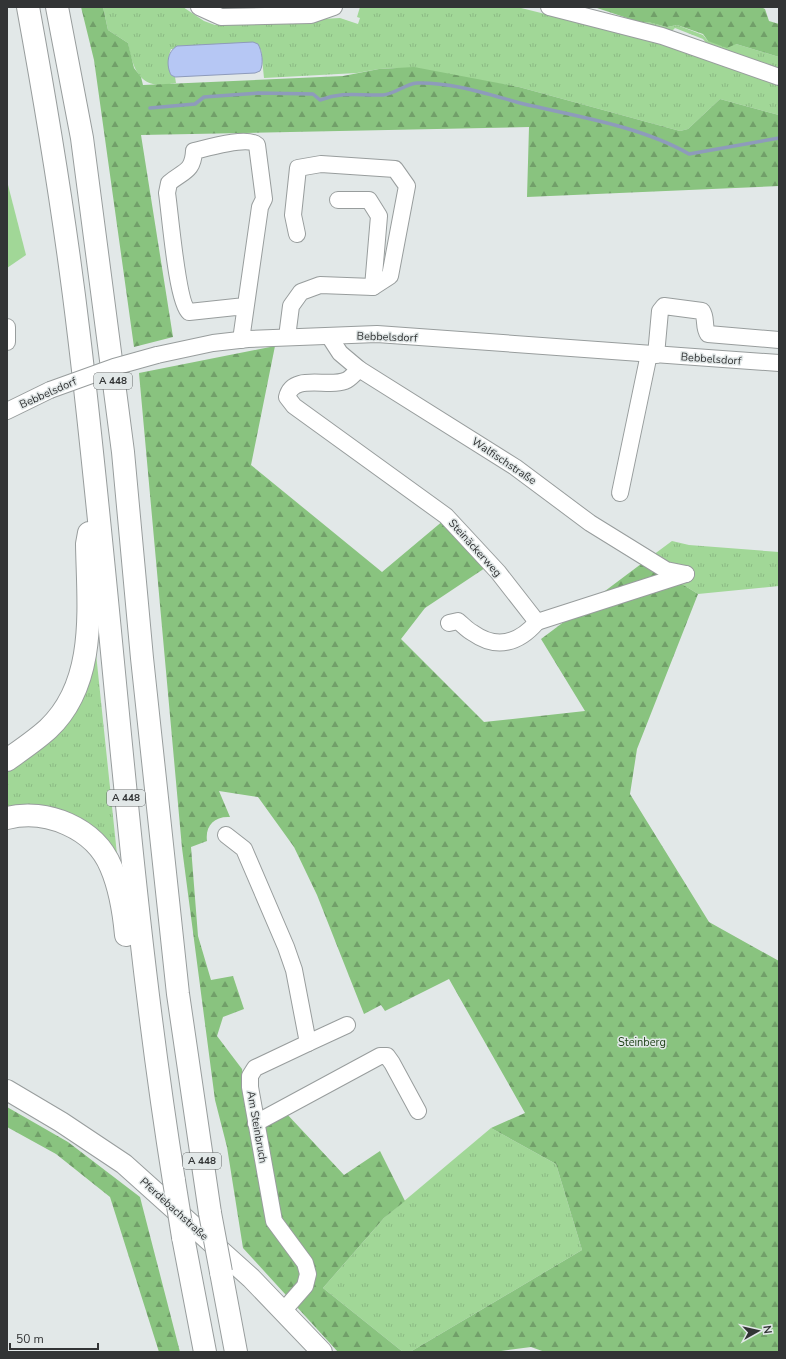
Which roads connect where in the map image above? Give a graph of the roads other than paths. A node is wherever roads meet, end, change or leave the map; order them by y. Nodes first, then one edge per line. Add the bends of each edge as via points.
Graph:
1 (28, 7) edge
2 (57, 7) edge
3 (199, 7) edge
4 (334, 7) edge
5 (549, 7) edge
6 (779, 77) edge
7 (338, 200) dead end
8 (297, 234) dead end
9 (373, 286) junction
10 (245, 306) junction
11 (7, 327) edge
12 (329, 336) junction
13 (286, 337) junction
14 (241, 340) junction
15 (779, 340) edge
16 (7, 342) edge
17 (653, 354) junction
18 (779, 363) edge
19 (359, 369) junction
20 (7, 411) edge
21 (620, 492) dead end
22 (96, 498) junction
23 (537, 622) junction
24 (450, 623) dead end
25 (7, 760) edge
26 (7, 818) edge
27 (226, 834) dead end
28 (347, 1025) dead end
29 (308, 1043) junction
30 (7, 1090) edge
31 (161, 1097) junction
32 (418, 1111) dead end
33 (256, 1124) junction
34 (284, 1310) junction
35 (205, 1352) edge
36 (236, 1352) edge
37 (322, 1352) edge

1 - 22 highway, A 448 via 57,171 79,337
2 - 36 highway, A 448, bridge via 82,138 123,452 178,994 210,1213
3 - 4 street via 221,17 311,15
5 - 6 street via 662,36
7 - 9 street via 369,200 379,216
8 - 9 street via 293,215 298,168 321,164 395,169 408,186 390,276
9 - 13 street via 320,285 308,288 298,295 292,306
10 - 10 street via 260,207 264,199 257,145 251,141 194,151 194,160 188,171 168,183 180,289 185,309 189,312
10 - 14 street
11 - 16 street
12 - 13 street, Bebbelsdorf
12 - 17 street, Bebbelsdorf via 377,334
12 - 19 street, Walfischstraße via 340,353
13 - 14 street, Bebbelsdorf
14 - 20 street, Bebbelsdorf, bridge via 213,343 114,367 50,390
15 - 17 street via 708,334 702,311 664,306 660,310
17 - 18 street, Bebbelsdorf
17 - 21 street
19 - 23 street, Steinäckerweg via 348,379 334,383 294,386 288,397 294,406 446,516 498,572
19 - 23 street, Walfischstraße via 515,467 590,523 666,570 686,574
22 - 25 highway via 87,544 89,631 78,685 67,705 49,728
22 - 31 highway, A 448 via 137,906
23 - 24 street via 523,636 499,643 479,637 458,621
26 - 31 highway via 34,814 70,824 98,846 111,866 124,915 134,997
27 - 29 street via 244,849 286,947 301,994
28 - 29 street
29 - 33 street, Am Steinbruch via 255,1068 250,1076 250,1087
30 - 34 main road, Pferdebachstraße via 62,1122 124,1164
31 - 35 highway, A 448, bridge via 183,1237
32 - 33 street via 392,1063 387,1056 380,1056
33 - 34 street, Am Steinbruch via 274,1221 305,1262 308,1274 305,1286
34 - 37 main road, Pferdebachstraße

